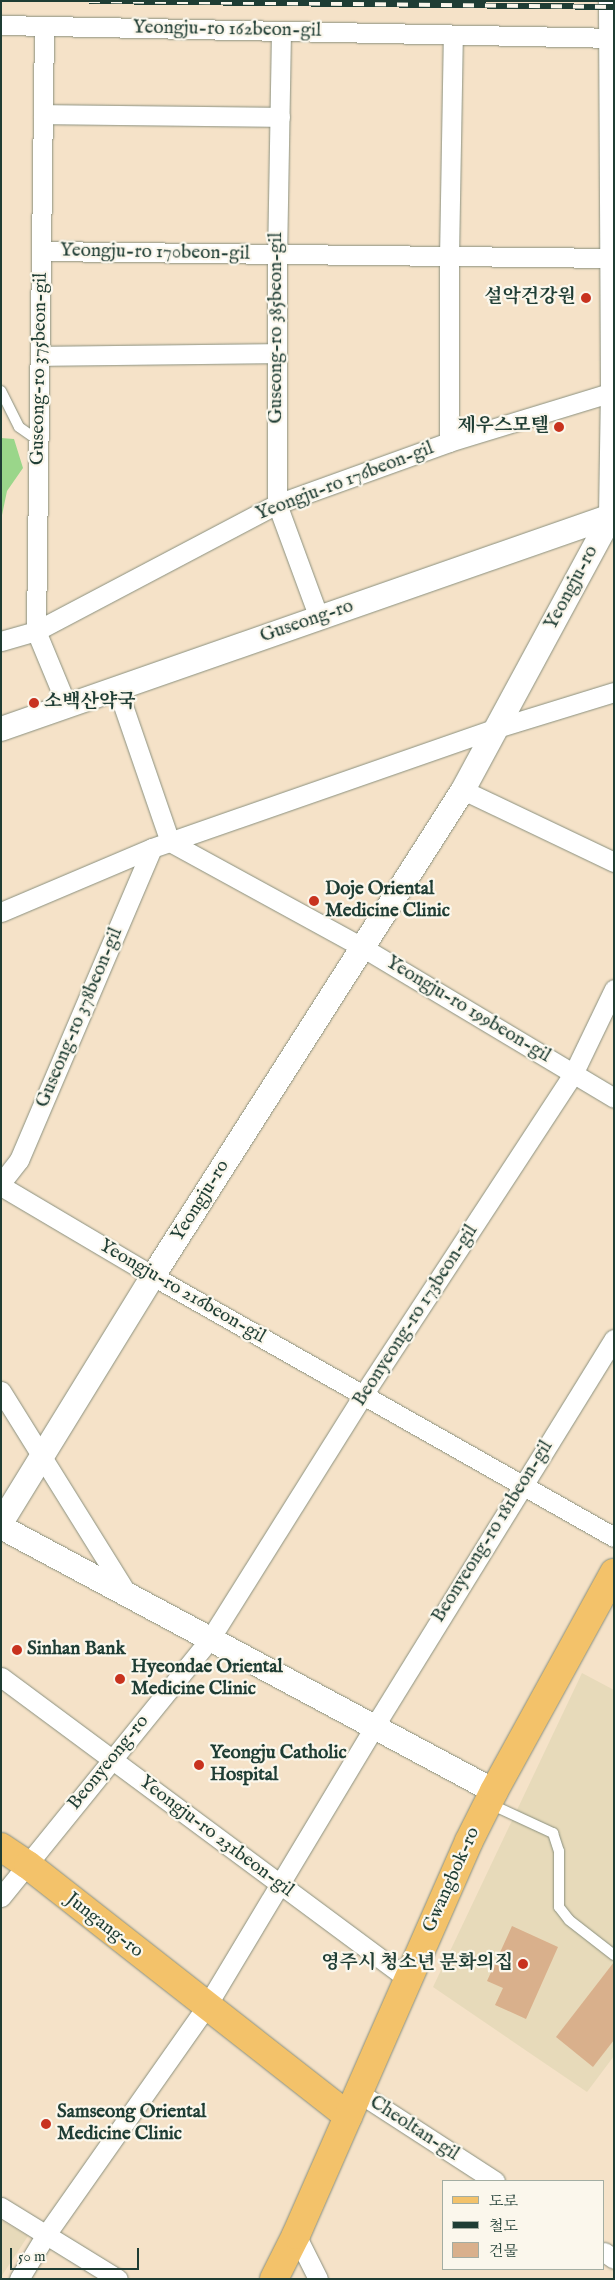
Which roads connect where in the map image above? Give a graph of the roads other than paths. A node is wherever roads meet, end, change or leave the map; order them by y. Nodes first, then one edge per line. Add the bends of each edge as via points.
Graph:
1 (612, 1) edge
2 (1, 25) edge
3 (44, 26) junction
4 (281, 31) junction
5 (453, 35) junction
6 (613, 38) edge
7 (43, 114) junction
8 (280, 116) junction
9 (41, 251) junction
10 (277, 255) junction
11 (449, 257) junction
12 (612, 258) junction
13 (277, 353) junction
14 (613, 354) edge
15 (40, 356) junction
16 (1, 392) edge
17 (613, 392) edge
18 (38, 441) junction
19 (450, 442) junction
20 (277, 504) junction
21 (612, 516) edge
22 (318, 618) junction
23 (36, 631) junction
24 (1, 641) edge
25 (117, 688) junction
26 (614, 692) edge
27 (67, 706) junction
28 (497, 728) junction
29 (1, 729) edge
30 (463, 790) junction
31 (170, 842) junction
32 (152, 848) junction
33 (614, 862) edge
34 (1, 912) edge
35 (362, 948) junction
36 (614, 989) edge
37 (574, 1072) junction
38 (614, 1098) edge
39 (1, 1185) edge
40 (153, 1276) junction
41 (614, 1339) edge
42 (1, 1390) edge
43 (364, 1395) junction
44 (43, 1457) junction
45 (522, 1485) junction
46 (1, 1523) edge
47 (1, 1528) edge
48 (614, 1537) edge
49 (614, 1573) edge
50 (128, 1595) junction
51 (210, 1639) junction
52 (1, 1677) edge
53 (374, 1727) junction
54 (112, 1759) junction
55 (490, 1797) junction
56 (1, 1847) edge
57 (28, 1865) junction
58 (281, 1884) junction
59 (1, 1897) edge
60 (614, 1955) edge
61 (408, 1979) junction
62 (206, 2007) junction
63 (353, 2105) junction
64 (493, 2180) edge
65 (1, 2206) edge
66 (296, 2235) junction
67 (46, 2236) junction
68 (19, 2279) edge
69 (118, 2279) edge
70 (274, 2279) edge
71 (318, 2279) edge

1 - 6 street, Yeongju-ro
2 - 3 street, Yeongju-ro 162beon-gil
3 - 4 street, Yeongju-ro 162beon-gil
3 - 7 street, Guseong-ro 375beon-gil
4 - 5 street, Yeongju-ro 162beon-gil
4 - 8 street, Guseong-ro 385beon-gil
5 - 6 street, Yeongju-ro 162beon-gil
5 - 11 street
6 - 12 street, Yeongju-ro
7 - 8 street
7 - 9 street, Guseong-ro 375beon-gil
8 - 10 street, Guseong-ro 385beon-gil
9 - 10 street, Yeongju-ro 170beon-gil
9 - 15 street, Guseong-ro 375beon-gil
10 - 11 street, Yeongju-ro 170beon-gil
10 - 13 street, Guseong-ro 385beon-gil
11 - 12 street, Yeongju-ro 170beon-gil
11 - 19 street
12 - 14 street, Yeongju-ro
13 - 15 street
13 - 20 street, Guseong-ro 385beon-gil
14 - 17 street, Yeongju-ro
15 - 18 street, Guseong-ro 375beon-gil
16 - 18 lane via 19,427
17 - 19 street, Yeongju-ro 176beon-gil
17 - 21 street, Yeongju-ro
18 - 23 street, Guseong-ro 375beon-gil
19 - 20 street, Yeongju-ro 176beon-gil
20 - 22 street, Guseong-ro 385beon-gil
20 - 23 street, Yeongju-ro 176beon-gil
21 - 22 street, Guseong-ro
21 - 28 street, Yeongju-ro
22 - 25 street, Guseong-ro
23 - 24 street, Yeongju-ro 176beon-gil
23 - 27 street, Guseong-ro 375beon-gil
25 - 27 street, Guseong-ro
25 - 31 street
26 - 28 street
27 - 29 street, Guseong-ro
28 - 30 street, Yeongju-ro
28 - 31 street
30 - 33 street
30 - 35 street, Yeongju-ro
31 - 32 street
31 - 35 street
32 - 34 street
32 - 39 street, Guseong-ro 378beon-gil via 19,1160
35 - 37 street, Yeongju-ro 199beon-gil
35 - 40 street, Yeongju-ro
36 - 37 street, Beonyeong-ro 173beon-gil
37 - 38 street, Yeongju-ro 199beon-gil
37 - 43 street, Beonyeong-ro 173beon-gil
39 - 40 street, Yeongju-ro 216beon-gil
40 - 43 street, Yeongju-ro 216beon-gil
40 - 44 street, Yeongju-ro
41 - 45 street, Beonyeong-ro 181beon-gil
42 - 44 street
43 - 45 street, Yeongju-ro 216beon-gil
43 - 51 street, Beonyeong-ro 173beon-gil
44 - 46 street, Yeongju-ro
44 - 50 street
45 - 48 street, Yeongju-ro 216beon-gil
45 - 53 street, Beonyeong-ro 181beon-gil
47 - 50 street
49 - 55 main road, Gwangbok-ro
50 - 51 street
51 - 53 street
51 - 54 street, Beonyeong-ro
52 - 54 street, Yeongju-ro 231beon-gil
53 - 55 street
53 - 58 street
54 - 57 street, Beonyeong-ro
54 - 58 street, Yeongju-ro 231beon-gil
55 - 60 lane via 554,1834 559,1851 559,1907 569,1920
55 - 61 main road, Gwangbok-ro
56 - 57 main road, Jungang-ro
57 - 59 street, Beonyeong-ro
57 - 62 main road, Jungang-ro
58 - 61 street, Yeongju-ro 231beon-gil
58 - 62 street
61 - 63 main road, Gwangbok-ro
62 - 63 main road, Jungang-ro
62 - 67 street
63 - 64 street, Cheoltan-gil
63 - 66 main road, Gwangbok-ro
65 - 67 street
66 - 70 main road, Gwangbok-ro
66 - 71 street
67 - 68 street
67 - 69 street

